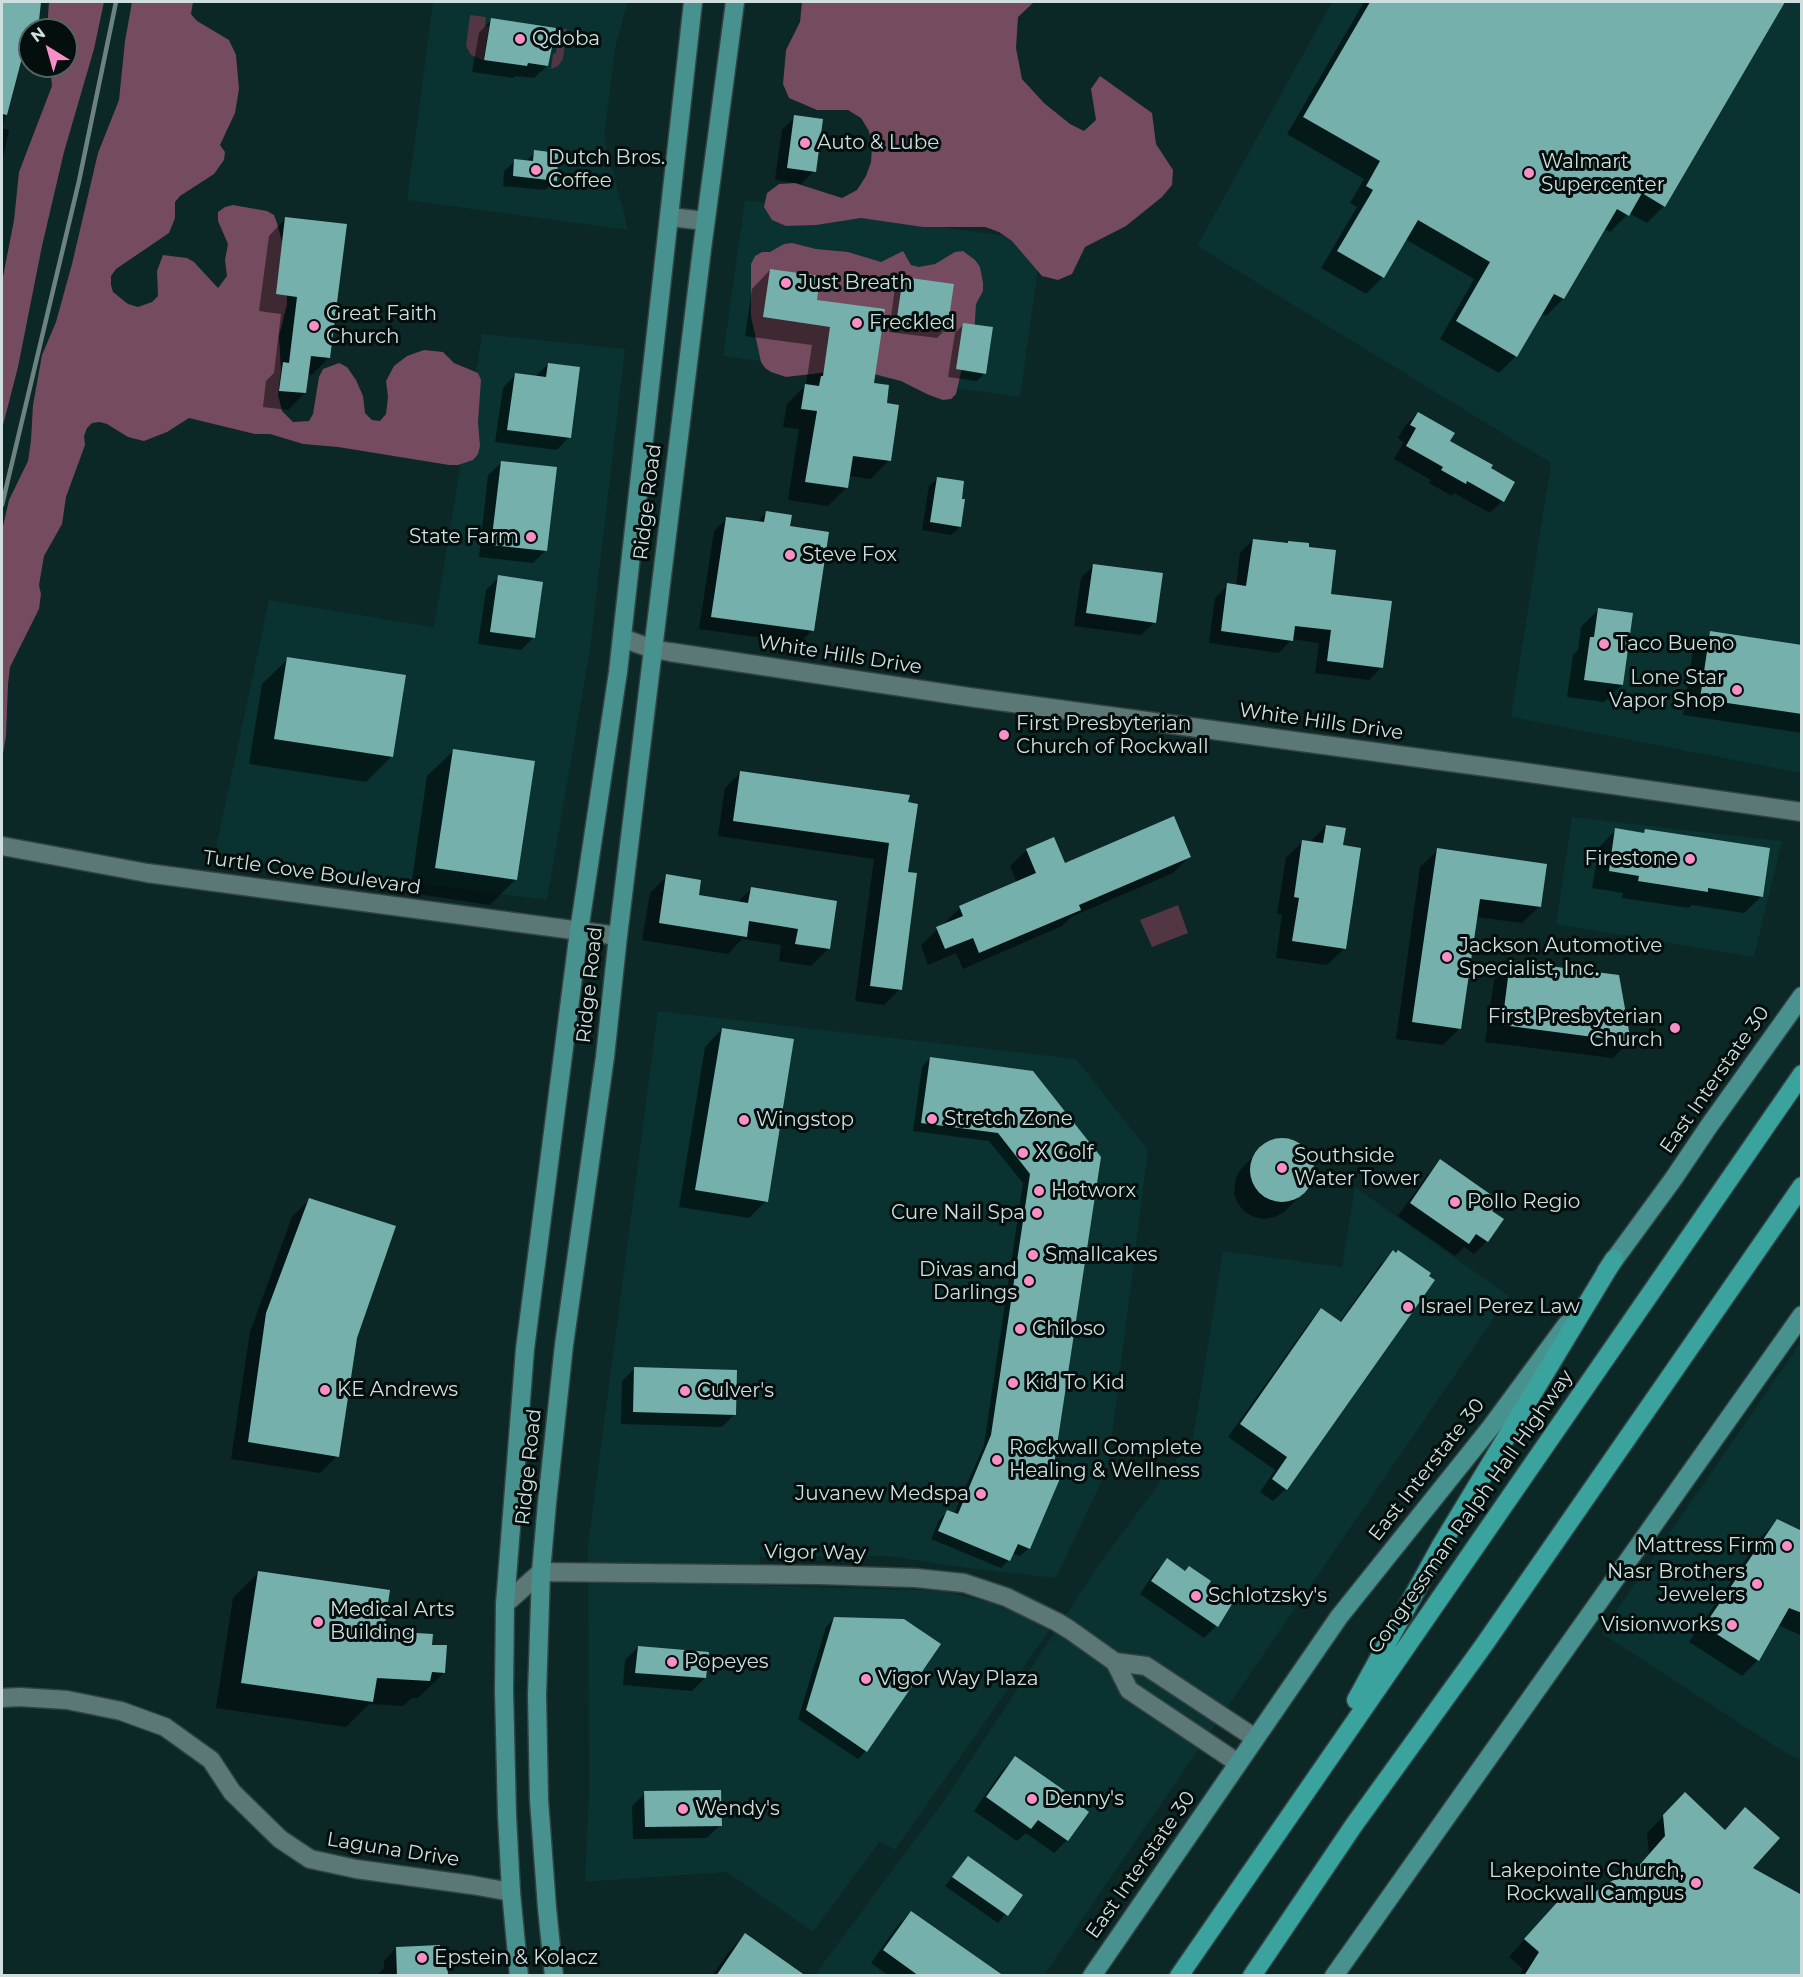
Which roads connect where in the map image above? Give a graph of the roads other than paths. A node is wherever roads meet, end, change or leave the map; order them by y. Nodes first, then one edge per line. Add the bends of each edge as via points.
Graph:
1 (693, 2) edge
2 (732, 4) edge
3 (670, 217) junction
4 (705, 221) junction
5 (622, 638) junction
6 (653, 649) junction
7 (1802, 812) edge
8 (2, 846) edge
9 (579, 931) junction
10 (618, 936) junction
11 (1802, 996) edge
12 (1802, 1074) edge
13 (1802, 1186) edge
14 (1614, 1259) junction
15 (1802, 1315) edge
16 (541, 1572) junction
17 (505, 1604) junction
18 (1115, 1662) junction
19 (2, 1698) edge
20 (1255, 1738) junction
21 (1238, 1762) junction
22 (1309, 1786) junction
23 (511, 1892) junction
24 (519, 1976) edge
25 (554, 1976) edge
26 (1092, 1976) edge
27 (1179, 1976) edge
28 (1252, 1976) edge
29 (1334, 1976) edge

1 - 3 main road, Ridge Road
2 - 4 main road, Ridge Road
3 - 4 street
3 - 5 main road, Ridge Road
4 - 6 main road, Ridge Road
5 - 6 street, White Hills Drive
5 - 9 main road, Ridge Road
6 - 7 street, White Hills Drive via 969,697
6 - 10 main road, Ridge Road
8 - 9 street, Turtle Cove Boulevard via 147,873
9 - 10 street, Turtle Cove Boulevard
9 - 17 main road, Ridge Road via 525,1349
10 - 16 main road, Ridge Road via 564,1345
11 - 14 main road, East Interstate 30
12 - 22 highway, Congressman Ralph Hall Highway
13 - 28 highway
14 - 20 main road, East Interstate 30 via 1491,1427 1339,1617
14 - 22 highway via 1440,1546
15 - 29 main road
16 - 17 street
16 - 18 street, Vigor Way via 809,1575 964,1583 1006,1597 1057,1622
16 - 25 main road, Ridge Road via 539,1800
17 - 23 main road, Ridge Road
18 - 20 street, Vigor Way via 1146,1666
18 - 21 street, Vigor Way via 1130,1690
19 - 23 street, Laguna Drive via 67,1700 121,1711 165,1727 211,1760 232,1792 280,1839 310,1859
20 - 21 main road, East Interstate 30
21 - 26 main road, East Interstate 30
22 - 27 highway, Congressman Ralph Hall Highway
23 - 24 main road, Ridge Road

